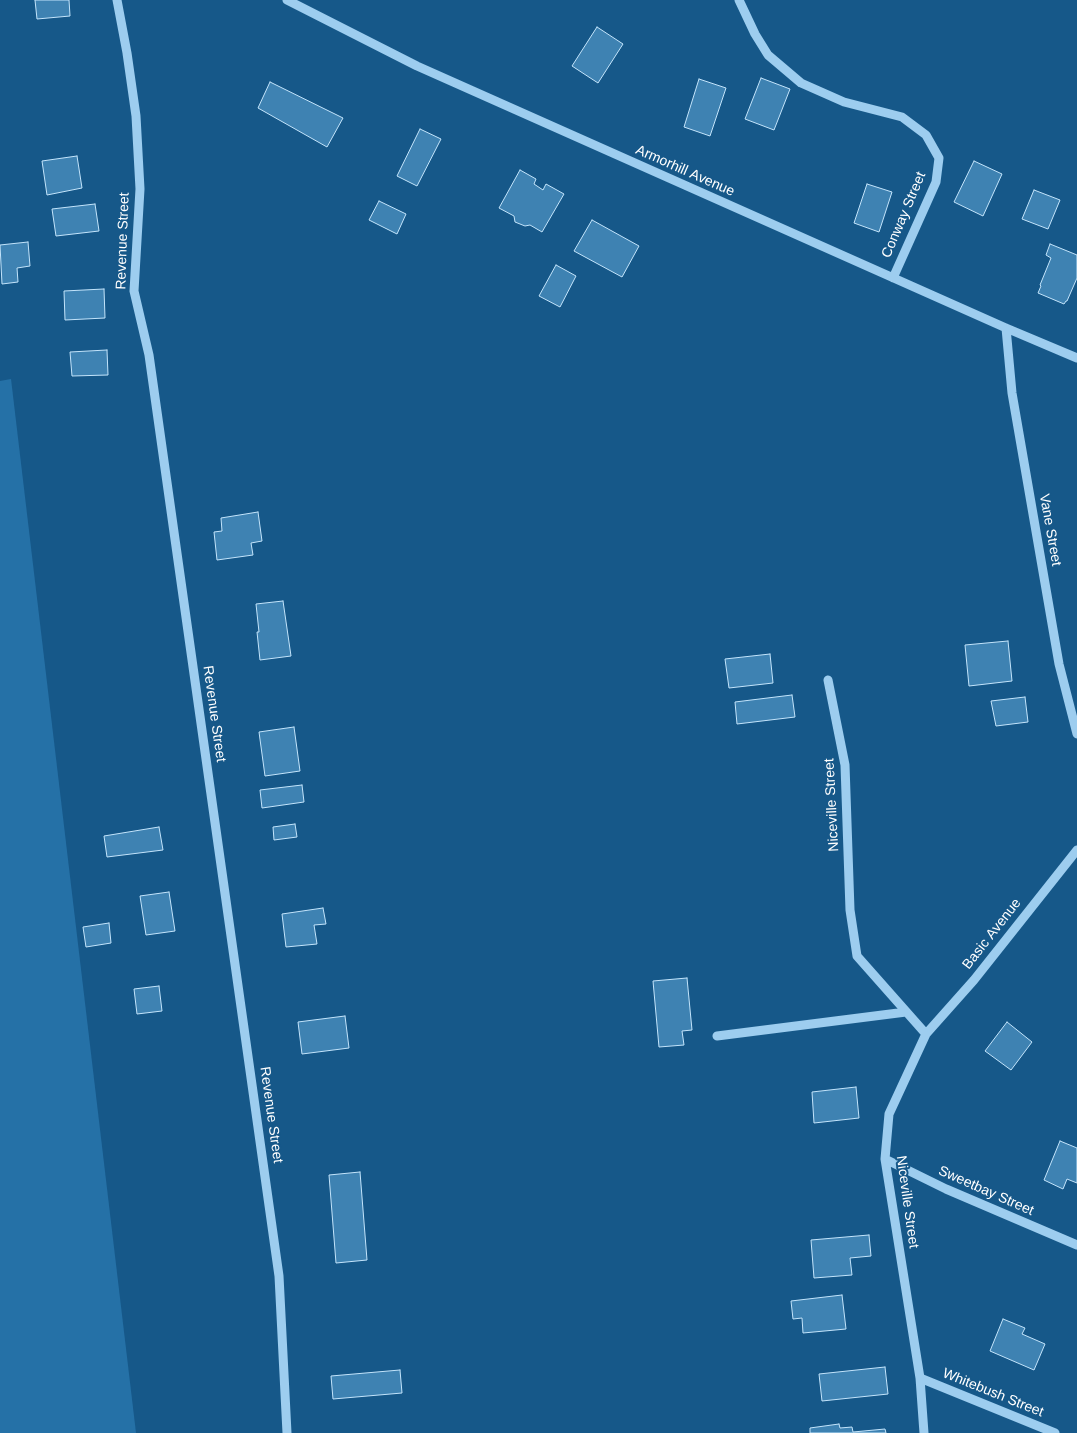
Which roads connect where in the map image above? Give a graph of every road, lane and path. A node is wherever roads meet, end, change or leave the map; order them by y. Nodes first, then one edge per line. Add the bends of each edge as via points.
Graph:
1 (116, 0) edge
2 (287, 0) edge
3 (739, 0) edge
4 (893, 278) junction
5 (1006, 328) junction
6 (1077, 358) edge
7 (828, 680) dead end
8 (1077, 734) edge
9 (1077, 850) edge
10 (906, 1012) junction
11 (926, 1034) junction
12 (716, 1036) dead end
13 (885, 1159) junction
14 (1077, 1245) edge
15 (920, 1378) junction
16 (287, 1433) edge
17 (924, 1433) edge
18 (1055, 1433) edge

1 - 16 street, Revenue Street via 136,116 140,190 134,291 149,355 280,1276
2 - 4 street, Armorhill Avenue via 417,66
3 - 4 street, Conway Street via 768,55 801,83 844,102 902,117 926,135 939,158 936,182
4 - 5 street, Armorhill Avenue
5 - 6 street, Armorhill Avenue
5 - 8 street, Vane Street via 1012,393 1059,664
7 - 10 street, Niceville Street via 845,765 850,910 857,956
9 - 11 street, Basic Avenue via 974,980
10 - 11 street, Niceville Street
10 - 12 street
11 - 13 street, Niceville Street via 889,1114
13 - 14 street, Sweetbay Street
13 - 15 street, Niceville Street
15 - 17 street, Niceville Street
15 - 18 street, Whitebush Street

